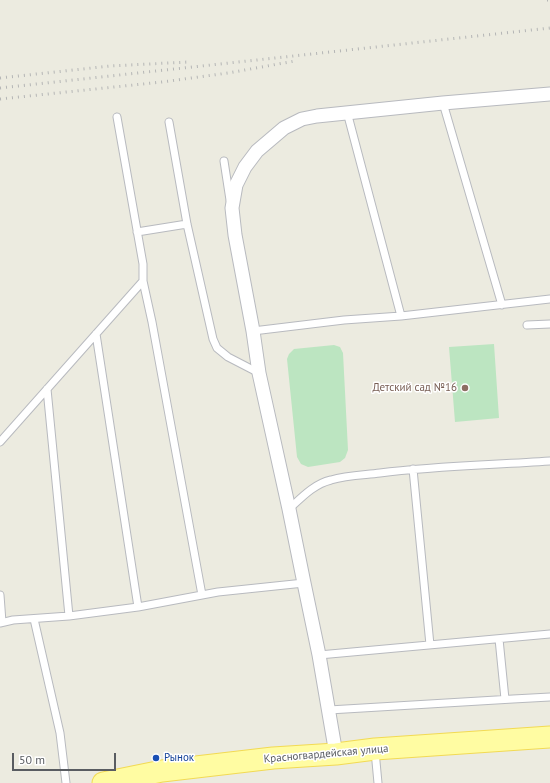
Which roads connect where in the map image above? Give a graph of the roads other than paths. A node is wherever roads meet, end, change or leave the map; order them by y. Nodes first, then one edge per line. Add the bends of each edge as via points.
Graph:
1 (550, 94) edge
2 (443, 103) junction
3 (347, 112) junction
4 (117, 118) dead end
5 (169, 122) dead end
6 (224, 161) dead end
7 (232, 208) junction
8 (187, 224) junction
9 (137, 232) junction
10 (143, 280) junction
11 (550, 299) edge
12 (502, 305) junction
13 (401, 316) junction
14 (550, 324) edge
15 (527, 325) dead end
16 (253, 331) junction
17 (96, 334) junction
18 (259, 373) junction
19 (47, 389) junction
20 (0, 442) edge
21 (550, 461) edge
22 (413, 470) junction
23 (289, 509) junction
24 (304, 583) junction
25 (0, 595) edge
26 (202, 595) junction
27 (138, 607) junction
28 (69, 616) junction
29 (34, 619) junction
30 (1, 623) edge
31 (550, 634) edge
32 (499, 639) junction
33 (430, 645) junction
34 (319, 655) junction
35 (550, 697) edge
36 (505, 699) junction
37 (329, 710) junction
38 (550, 736) edge
39 (375, 749) junction
40 (336, 754) junction
41 (66, 783) edge
42 (103, 783) edge
43 (378, 783) edge

1 - 2 street
2 - 3 street
2 - 12 lane
3 - 7 street via 302,119 284,128 257,151 245,167 236,185
3 - 13 lane
4 - 9 lane
5 - 8 lane
6 - 7 lane
7 - 16 street
8 - 9 lane
8 - 18 lane via 217,348 228,357
9 - 10 lane
10 - 17 lane
10 - 26 lane
11 - 12 lane
12 - 13 lane
13 - 16 lane
14 - 15 lane
16 - 18 street
17 - 19 lane
17 - 27 lane
18 - 23 street
19 - 20 lane
19 - 28 lane
21 - 22 lane
22 - 23 lane via 331,480 316,486
22 - 33 lane
23 - 24 street
24 - 26 lane
24 - 34 street
25 - 30 lane
26 - 27 lane
27 - 28 lane
28 - 29 lane
29 - 30 lane
29 - 41 lane via 60,733
31 - 32 lane
32 - 33 lane
32 - 36 lane
33 - 34 lane
34 - 37 street
35 - 36 lane
36 - 37 lane
37 - 40 street
38 - 39 main road, Красногвардейская улица
39 - 40 main road, Красногвардейская улица
39 - 43 lane
40 - 42 main road, Красногвардейская улица via 273,758 162,771

